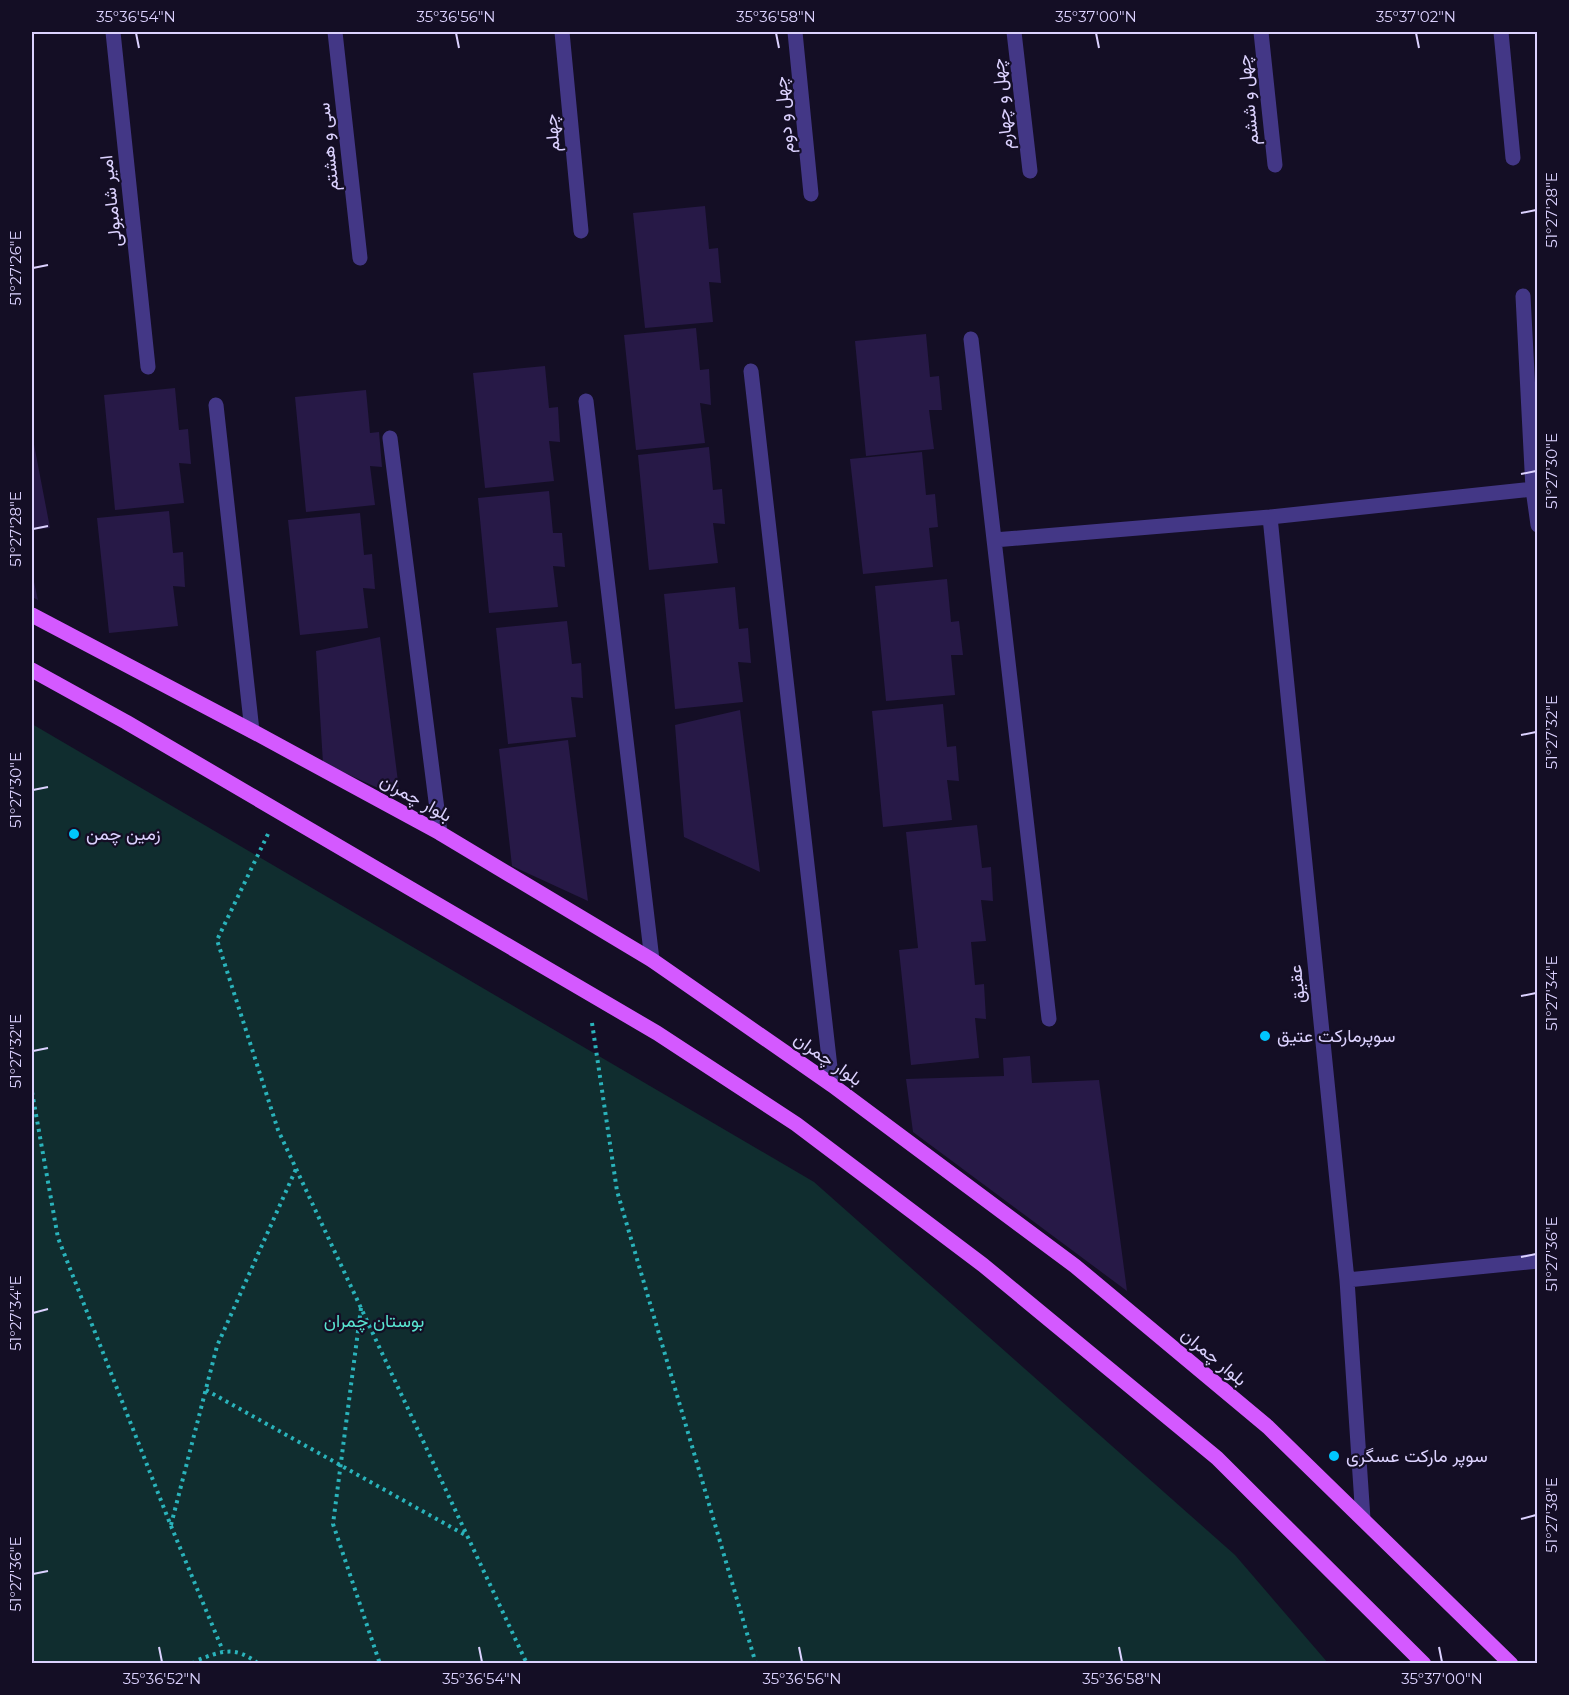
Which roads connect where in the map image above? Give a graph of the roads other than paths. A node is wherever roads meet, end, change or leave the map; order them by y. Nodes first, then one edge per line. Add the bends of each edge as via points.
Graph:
1 (113, 32) edge
2 (335, 32) edge
3 (562, 32) edge
4 (795, 32) edge
5 (1014, 32) edge
6 (1261, 32) edge
7 (1501, 32) edge
8 (1513, 158) dead end
9 (1275, 165) dead end
10 (1030, 171) dead end
11 (811, 194) dead end
12 (581, 231) dead end
13 (360, 258) dead end
14 (1523, 296) dead end
15 (972, 339) dead end
16 (148, 367) dead end
17 (752, 371) dead end
18 (586, 401) dead end
19 (216, 405) dead end
20 (390, 438) dead end
21 (1533, 489) junction
22 (1269, 517) junction
23 (1538, 525) edge
24 (994, 540) junction
25 (32, 615) edge
26 (32, 670) edge
27 (252, 731) junction
28 (440, 833) junction
29 (652, 960) junction
30 (1049, 1019) dead end
31 (832, 1085) junction
32 (1538, 1261) edge
33 (1347, 1280) junction
34 (1363, 1519) junction
35 (1424, 1664) edge
36 (1511, 1664) edge

1 - 16 street, امیر شامبولی
2 - 13 street, سی و هشتم
3 - 12 street, چهلم
4 - 11 street, چهل و دوم
5 - 10 street, چهل و چهارم
6 - 9 street, چهل و ششم
7 - 8 street
14 - 21 street
15 - 24 street
17 - 31 street
18 - 29 street
19 - 27 street
20 - 28 street
21 - 22 street
21 - 23 street
22 - 24 street
22 - 33 street, عقیق
24 - 30 street
25 - 27 main road, بلوار چمران
26 - 35 main road via 657,1033 796,1124 983,1265 1217,1458
27 - 28 main road, بلوار چمران
28 - 29 main road, بلوار چمران
29 - 31 main road, بلوار چمران
31 - 34 main road, بلوار چمران via 1075,1266 1268,1427
32 - 33 street
33 - 34 street, عقیق
34 - 36 main road, بلوار چمران

